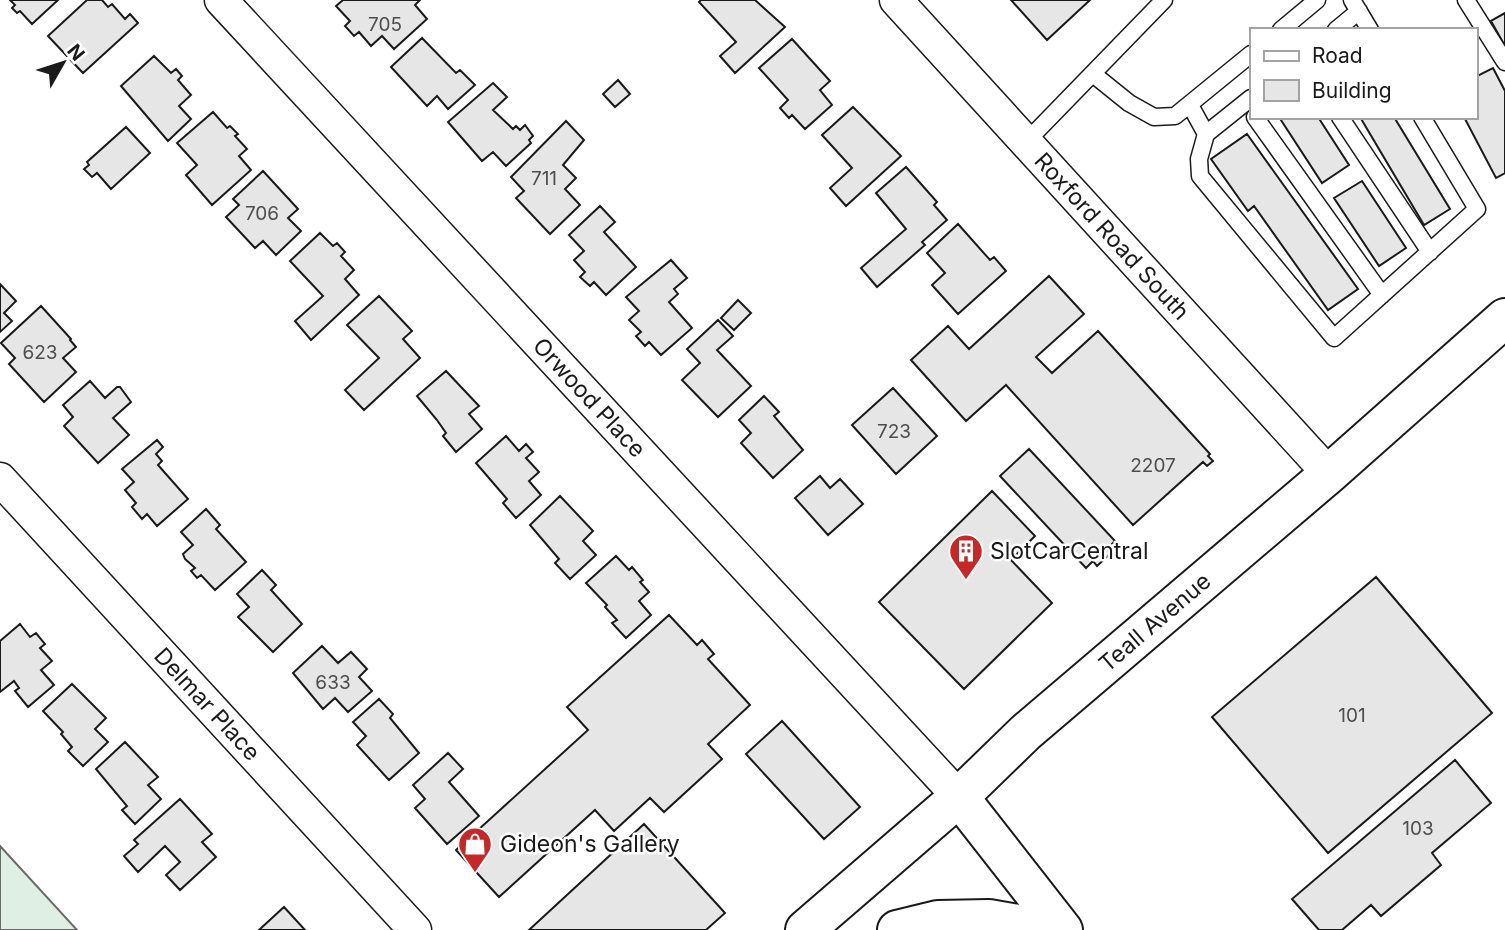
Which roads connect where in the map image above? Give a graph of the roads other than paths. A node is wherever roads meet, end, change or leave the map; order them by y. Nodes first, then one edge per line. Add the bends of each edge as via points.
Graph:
1 (221, 0) edge
2 (896, 0) edge
3 (1164, 0) edge
4 (1317, 0) edge
5 (1466, 0) edge
6 (1356, 6) edge
7 (1283, 28) edge
8 (1338, 28) edge
9 (1369, 28) edge
10 (1250, 55) edge
11 (1505, 62) edge
12 (1093, 74) junction
13 (1249, 104) edge
14 (1189, 105) junction
15 (1256, 119) edge
16 (1341, 119) edge
17 (1423, 119) edge
18 (1206, 134) junction
19 (1026, 142) junction
20 (1430, 252) junction
21 (1382, 295) junction
22 (1505, 318) edge
23 (1328, 474) junction
24 (0, 479) edge
25 (959, 797) junction
26 (415, 930) edge
27 (805, 930) edge
28 (897, 930) edge
29 (1053, 930) edge
30 (1063, 930) edge

1 - 25 street, Orwood Place
2 - 19 street, Roxford Road South
3 - 12 lane
4 - 7 lane
5 - 11 lane
6 - 8 lane
6 - 9 lane
10 - 14 lane
12 - 14 lane via 1154,117 1175,117
12 - 19 lane
13 - 18 lane
14 - 18 lane
15 - 21 lane
16 - 20 lane
17 - 20 lane via 1477,209
18 - 21 lane via 1200,176 1334,338
19 - 23 street, Roxford Road South
20 - 21 lane
22 - 23 street, Teall Avenue
23 - 25 street, Teall Avenue via 1026,732
24 - 26 street, Delmar Place
25 - 27 street, Teall Avenue
25 - 30 street
28 - 29 street via 937,920 989,919

